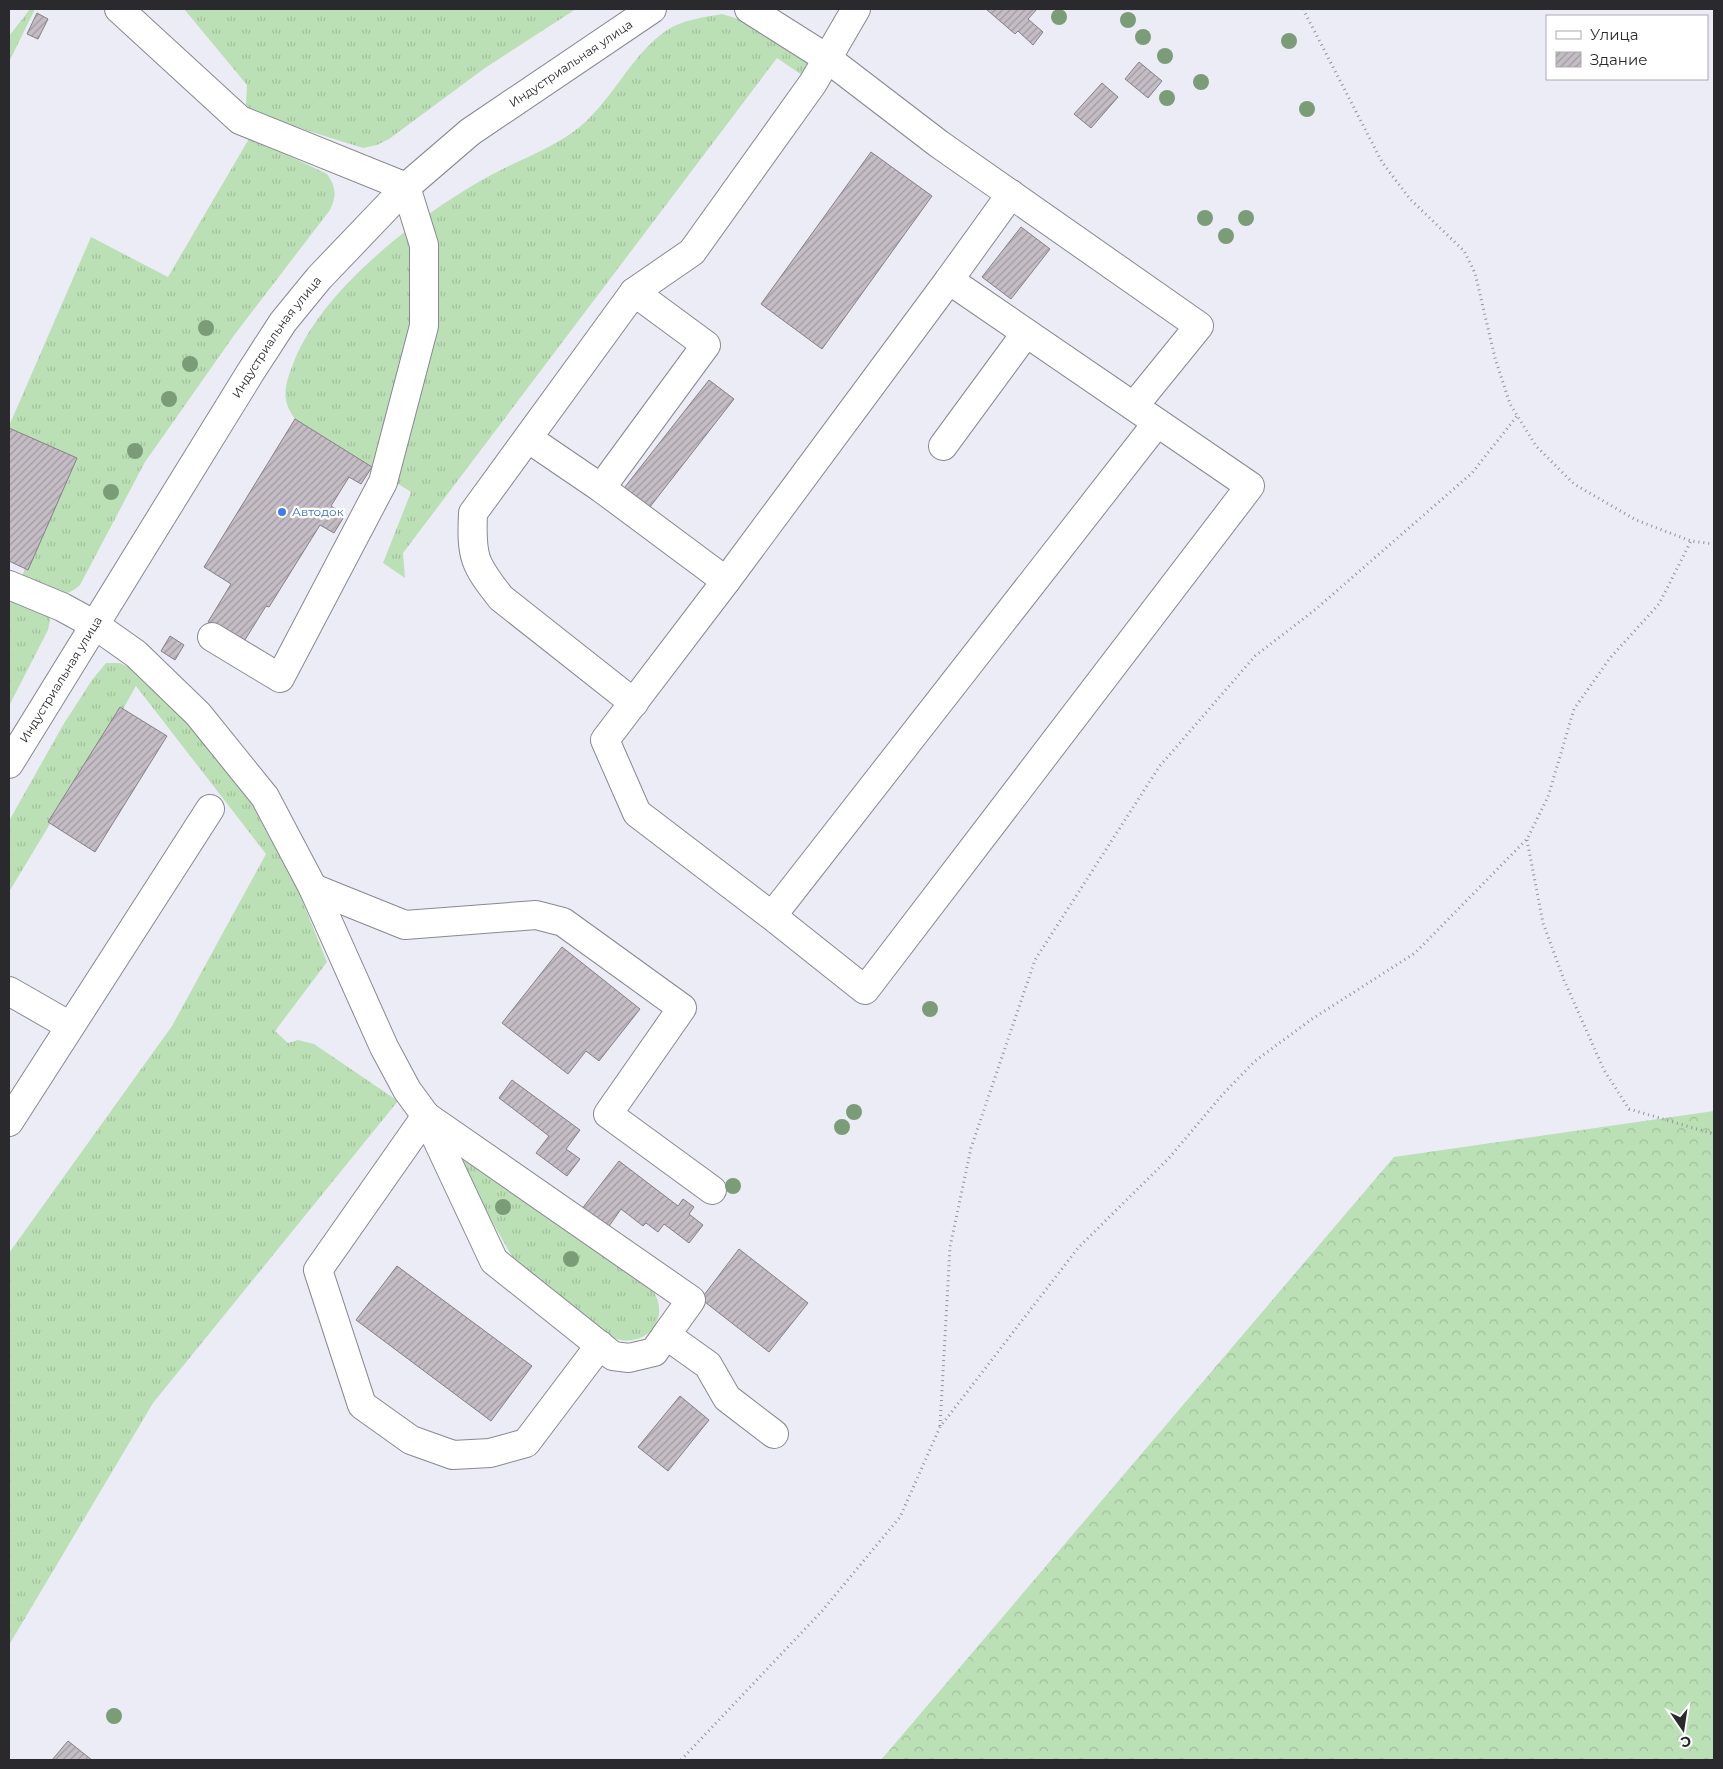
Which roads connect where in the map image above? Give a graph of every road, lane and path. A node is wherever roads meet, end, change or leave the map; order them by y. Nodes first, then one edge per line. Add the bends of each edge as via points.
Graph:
1 (119, 9) edge
2 (652, 9) edge
3 (749, 9) edge
4 (856, 9) edge
5 (1303, 9) edge
6 (828, 59) junction
7 (406, 187) junction
8 (1012, 194) junction
9 (949, 280) junction
10 (634, 292) junction
11 (1026, 333) junction
12 (1134, 406) junction
13 (1517, 416) junction
14 (1157, 423) junction
15 (529, 439) junction
16 (943, 446) dead end
17 (601, 488) junction
18 (1691, 541) junction
19 (1714, 544) edge
20 (726, 581) junction
21 (9, 585) edge
22 (95, 625) junction
23 (212, 637) dead end
24 (634, 703) junction
25 (9, 764) edge
26 (210, 809) dead end
27 (1527, 839) junction
28 (313, 888) junction
29 (772, 916) junction
30 (9, 992) edge
31 (70, 1026) junction
32 (426, 1116) junction
33 (9, 1122) edge
34 (1714, 1134) edge
35 (712, 1190) dead end
36 (666, 1335) junction
37 (600, 1345) junction
38 (940, 1427) junction
39 (774, 1434) dead end
40 (681, 1760) edge

1 - 7 street via 240,120
2 - 7 street, Индустриальная улица via 470,132
3 - 6 street
4 - 6 street
5 - 13 path via 1382,162 1410,199 1464,251 1475,273 1495,358
6 - 8 street via 939,144
6 - 10 street via 692,252
7 - 22 street, Индустриальная улица via 319,278 283,322
7 - 23 street via 424,245 424,326 383,482 280,678
8 - 9 street
8 - 12 street via 1198,326
9 - 11 street
9 - 20 street
10 - 15 street
10 - 17 street via 706,345
11 - 12 street
11 - 16 street
12 - 14 street
13 - 18 path via 1536,446 1574,484 1636,520
13 - 38 path via 1472,473 1316,609 1255,656 1159,767 1035,960 971,1148 950,1247
14 - 29 street
14 - 29 street via 1250,486 865,990
15 - 17 street
15 - 24 street via 473,513 474,557 501,598
17 - 20 street
18 - 19 path
18 - 27 path via 1659,604 1610,658 1574,709 1548,797
20 - 24 street
21 - 22 street
22 - 25 street, Индустриальная улица
22 - 28 street via 136,654 198,714 265,797
24 - 29 street via 605,740 637,814
26 - 31 street
27 - 34 path via 1543,923 1564,980 1604,1070 1628,1109
27 - 38 path via 1415,953 1312,1019 1255,1061 1169,1158 1078,1248
28 - 32 street via 384,1047 407,1090
28 - 35 street via 404,925 536,915 563,922 682,1008 608,1114
30 - 31 street
31 - 33 street
32 - 36 street via 690,1300
32 - 37 street via 494,1261
32 - 37 street via 318,1270 362,1405 411,1440 453,1455 490,1453 526,1443
36 - 37 street via 654,1352 640,1357 613,1356
36 - 39 street via 708,1365 727,1398
38 - 40 path via 900,1517 822,1611

